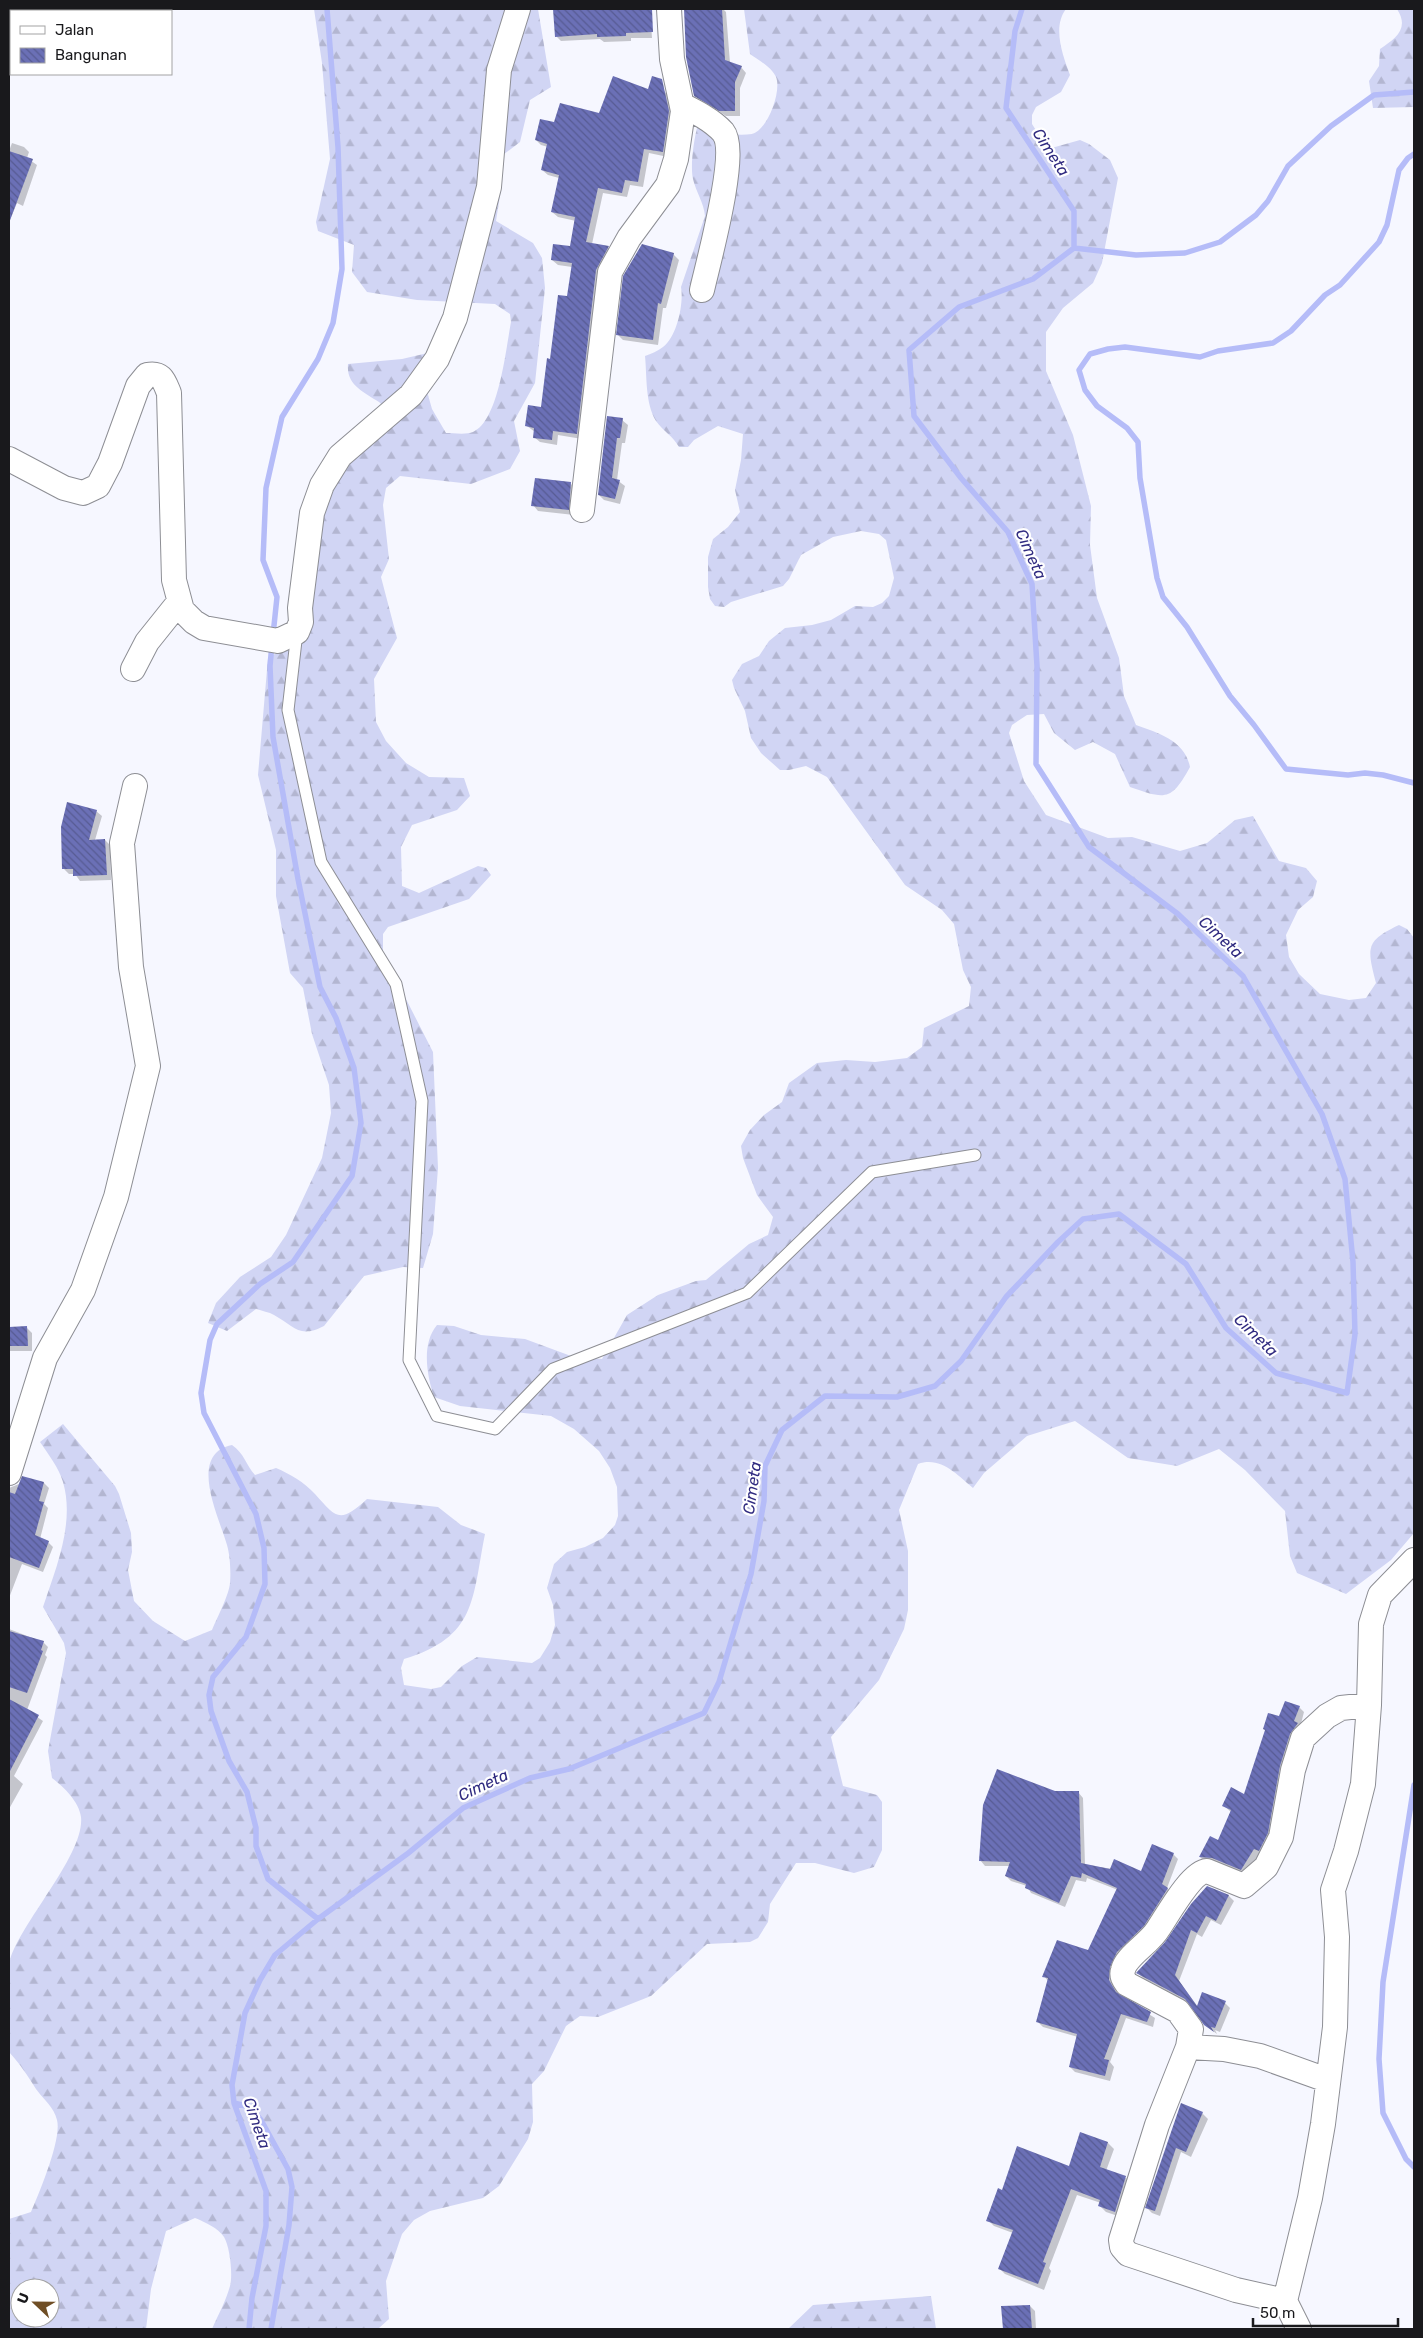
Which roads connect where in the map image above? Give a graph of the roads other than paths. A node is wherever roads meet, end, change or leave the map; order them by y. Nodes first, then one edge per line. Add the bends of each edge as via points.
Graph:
1 (518, 9) edge
2 (669, 9) edge
3 (682, 105) junction
4 (702, 290) dead end
5 (9, 459) edge
6 (582, 510) dead end
7 (179, 602) junction
8 (297, 632) junction
9 (133, 669) dead end
10 (135, 786) dead end
11 (975, 1155) dead end
12 (9, 1474) edge
13 (1414, 1560) edge
14 (1369, 1705) junction
15 (1188, 2046) junction
16 (1327, 2080) junction
17 (1285, 2302) junction
18 (1299, 2329) edge

1 - 8 street via 499,70 489,187 455,318 436,359 411,396 340,456 322,485 312,513
2 - 3 street via 672,58
3 - 4 street via 724,133 728,148 725,183
3 - 6 street via 676,159 668,185 628,238 610,272
5 - 7 street via 64,488 83,493 98,486 110,463 138,386 147,375 155,373 161,376 169,393 174,580
7 - 8 street via 187,617 204,628 278,642
7 - 9 street via 147,642
8 - 11 lane via 288,710 321,862 396,984 422,1101 409,1360 437,1416 495,1428 554,1369 747,1293 872,1172
10 - 12 street via 122,844 131,967 148,1066 116,1197 83,1290 45,1358
13 - 14 street via 1380,1594 1373,1612
14 - 15 street via 1341,1708 1326,1716 1303,1738 1293,1770 1281,1837 1266,1867 1244,1886 1200,1872 1152,1939 1126,1963 1122,1971 1128,1984 1185,2018 1191,2029
14 - 16 street via 1363,1784 1333,1890 1337,1938 1335,2027
15 - 16 street via 1260,2056
15 - 17 street via 1144,2162 1121,2240 1122,2247 1136,2257 1236,2290
16 - 17 street via 1310,2198
17 - 18 street

